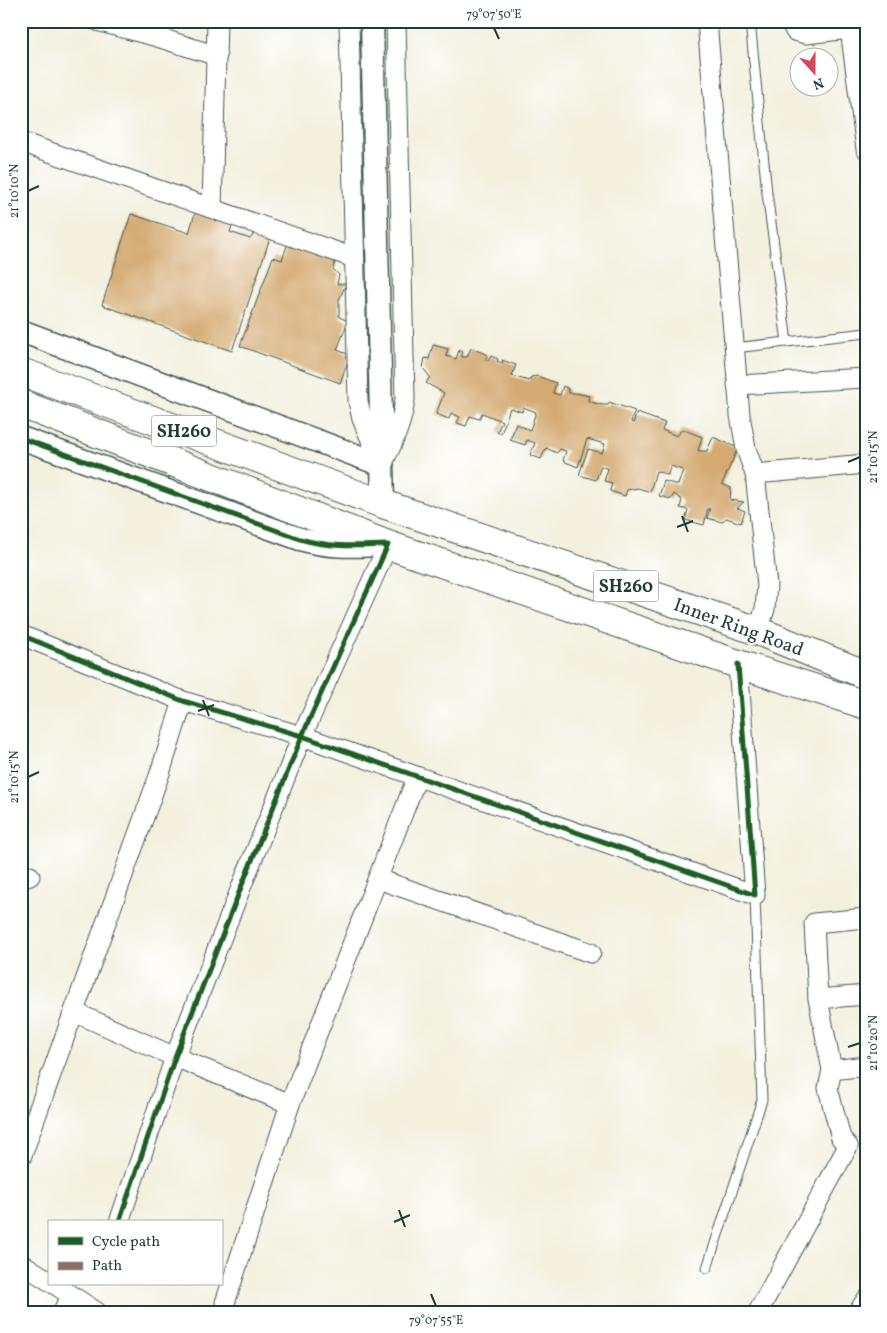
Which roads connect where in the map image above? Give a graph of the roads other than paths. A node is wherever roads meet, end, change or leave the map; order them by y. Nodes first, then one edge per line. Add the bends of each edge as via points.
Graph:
1 (97, 21) edge
2 (217, 21) edge
3 (349, 21) edge
4 (372, 21) edge
5 (396, 21) edge
6 (707, 21) edge
7 (750, 21) edge
8 (790, 21) edge
9 (858, 28) edge
10 (217, 56) junction
11 (21, 142) edge
12 (866, 149) edge
13 (212, 208) junction
14 (354, 258) junction
15 (21, 331) edge
16 (866, 333) edge
17 (787, 342) junction
18 (734, 348) junction
19 (21, 372) edge
20 (866, 378) edge
21 (737, 385) junction
22 (21, 404) edge
23 (21, 438) edge
24 (866, 464) edge
25 (382, 465) junction
26 (755, 474) junction
27 (383, 504) junction
28 (388, 545) junction
29 (758, 631) junction
30 (21, 635) edge
31 (738, 664) junction
32 (866, 675) edge
33 (183, 701) junction
34 (866, 705) edge
35 (302, 736) junction
36 (417, 777) junction
37 (378, 879) junction
38 (754, 895) junction
39 (866, 918) edge
40 (591, 953) dead end
41 (866, 995) edge
42 (818, 1000) junction
43 (74, 1012) junction
44 (175, 1057) junction
45 (866, 1066) edge
46 (832, 1070) junction
47 (290, 1104) junction
48 (857, 1145) edge
49 (21, 1158) edge
50 (120, 1220) edge
51 (21, 1263) edge
52 (707, 1268) dead end
53 (48, 1280) edge
54 (57, 1286) edge
55 (72, 1296) junction
56 (866, 1300) edge
57 (226, 1303) dead end
58 (62, 1312) edge
59 (97, 1312) edge
60 (758, 1312) edge
61 (858, 1312) edge

1 - 10 street
2 - 10 street
3 - 14 street
4 - 25 street
5 - 25 street via 405,399 403,417
6 - 18 street
7 - 17 lane via 767,193
8 - 9 street via 795,31 806,34
9 - 12 street
10 - 13 street
11 - 13 street
13 - 14 street
14 - 25 street via 358,401 362,419
15 - 25 street
16 - 17 lane
17 - 18 lane
18 - 21 street
19 - 27 highway, SH260
20 - 21 street
21 - 26 street via 746,449
22 - 28 highway, Inner Ring Road
23 - 28 street via 320,545
24 - 26 street
25 - 27 street
26 - 29 street via 766,585 765,609
27 - 29 highway, Inner Ring Road / SH260
28 - 31 highway, Inner Ring Road
28 - 35 street
29 - 32 highway, Inner Ring Road / SH260
30 - 33 street
31 - 34 highway, Inner Ring Road
31 - 38 street
33 - 35 street
33 - 43 street
35 - 36 street
35 - 44 street
36 - 37 street
36 - 38 street
37 - 40 street
37 - 47 street
38 - 52 lane via 762,1100
39 - 42 street via 814,923
41 - 42 street
42 - 46 street
43 - 44 street
43 - 49 street
44 - 47 street
44 - 50 street
45 - 46 street
46 - 48 street via 828,1088 841,1138
47 - 57 street
48 - 60 street
51 - 53 street
54 - 55 street
55 - 58 street
55 - 59 street
56 - 61 street

